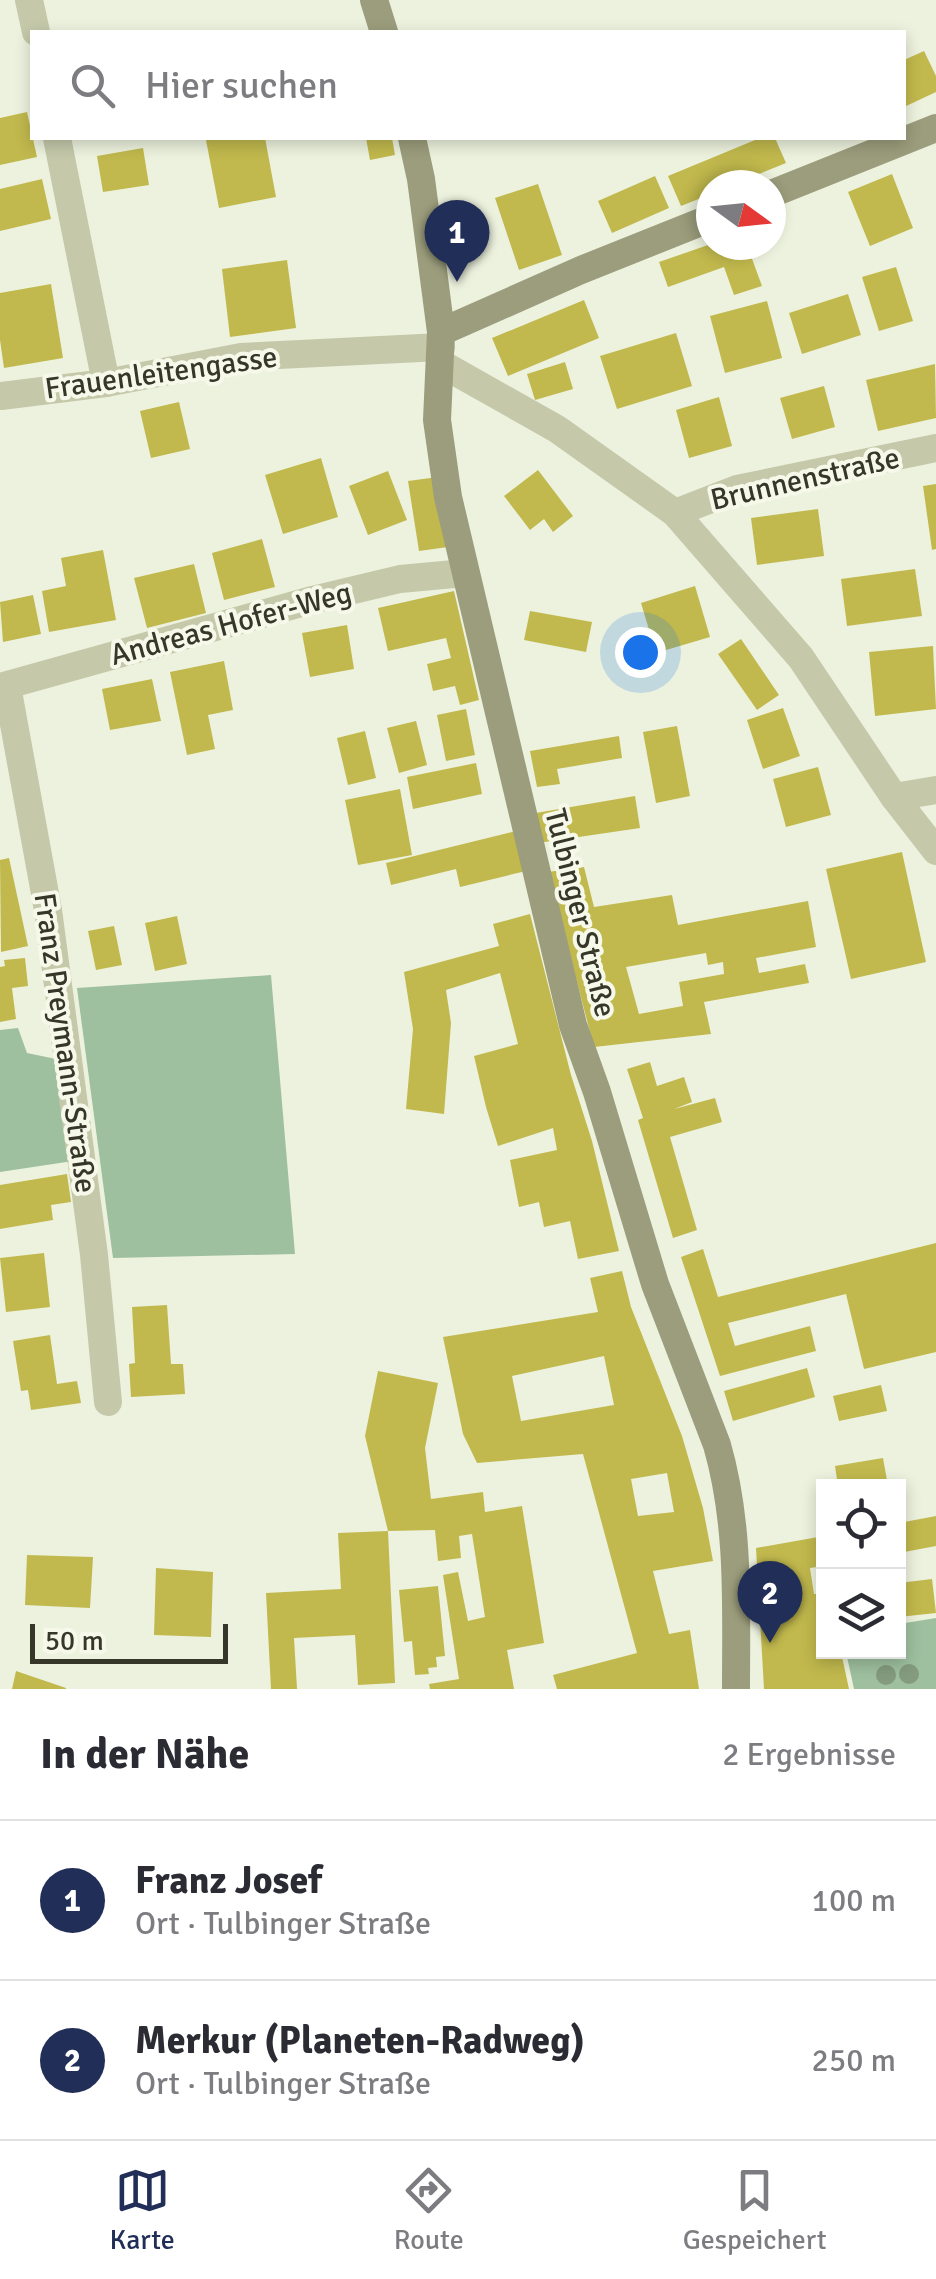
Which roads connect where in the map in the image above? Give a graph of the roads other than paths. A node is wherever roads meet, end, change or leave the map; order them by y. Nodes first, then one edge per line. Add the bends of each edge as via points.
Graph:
1 (30, 0) edge
2 (374, 0) edge
3 (36, 30) edge
4 (383, 30) edge
5 (936, 128) edge
6 (57, 140) edge
7 (412, 140) edge
8 (786, 188) edge
9 (696, 224) edge
10 (441, 347) junction
11 (106, 382) junction
12 (0, 396) edge
13 (936, 448) edge
14 (675, 513) junction
15 (465, 572) junction
16 (4, 686) edge
17 (936, 790) edge
18 (894, 797) junction
19 (936, 851) edge
20 (108, 1402) dead end
21 (736, 1689) edge

1 - 3 street
2 - 4 main road
5 - 8 main road
6 - 11 street
7 - 10 main road, Tulbinger Straße
9 - 10 main road via 581,270
10 - 11 street, Frauenleitengasse via 241,357
10 - 14 street
10 - 15 main road, Tulbinger Straße via 437,420
11 - 12 street, Frauenleitengasse
13 - 14 street, Brunnenstraße via 737,489
14 - 18 street via 801,658
15 - 16 street, Andreas Hofer-Weg via 312,600
15 - 21 main road, Tulbinger Straße via 573,1025 649,1267 718,1445 734,1531
16 - 20 street, Franz Preymann-Straße via 48,910
17 - 18 street
18 - 19 street

